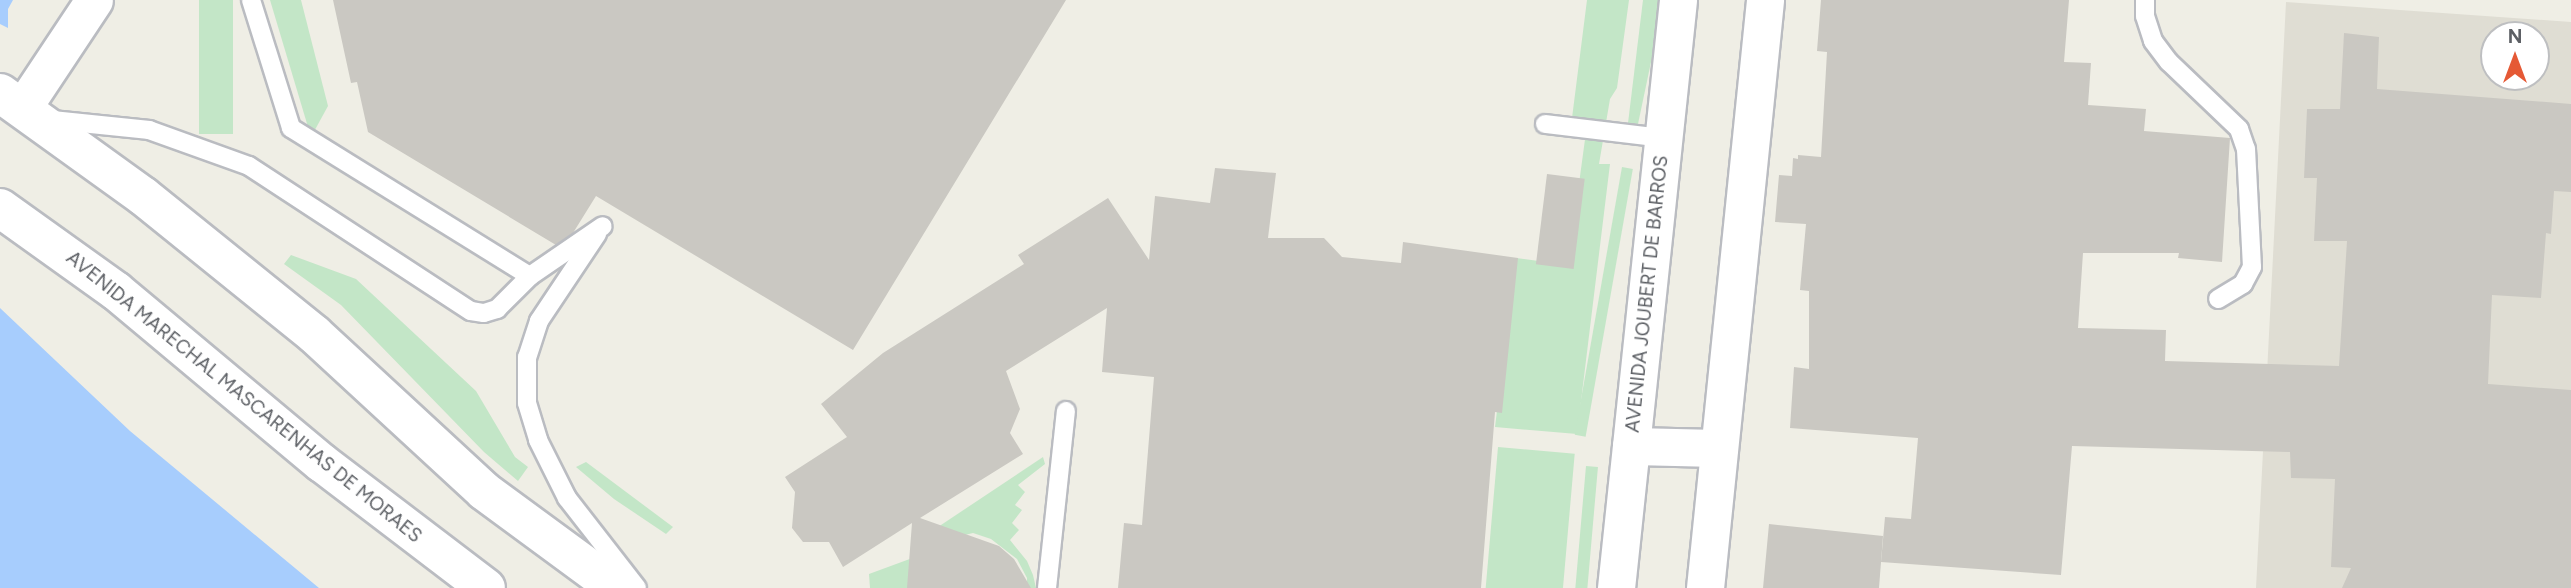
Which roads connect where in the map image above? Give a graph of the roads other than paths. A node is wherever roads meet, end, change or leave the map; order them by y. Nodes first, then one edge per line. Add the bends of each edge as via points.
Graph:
1 (94, 0) edge
2 (251, 0) edge
3 (1678, 0) edge
4 (1765, 0) edge
5 (2145, 0) edge
6 (15, 108) edge
7 (1545, 124) dead end
8 (1663, 138) junction
9 (0, 208) edge
10 (530, 276) junction
11 (2218, 299) dead end
12 (1066, 411) dead end
13 (1631, 446) junction
14 (1719, 447) junction
15 (486, 588) edge
16 (616, 588) edge
17 (637, 588) edge
18 (1047, 588) edge
19 (1616, 588) edge
20 (1705, 588) edge

1 - 6 street
2 - 10 lane via 292,128
3 - 8 street, AVENIDA JOUBERT DE BARROS
4 - 14 street
5 - 11 lane via 2153,41 2239,129 2246,149 2252,267 2243,284
6 - 10 lane via 149,130 249,166 471,311 497,309
6 - 16 main road via 144,196 314,334 484,491
7 - 8 lane
8 - 13 street, AVENIDA JOUBERT DE BARROS
9 - 15 main road, AVENIDA MARECHAL MASCARENHAS DE MORAES via 116,290 322,463
10 - 17 lane via 603,226 539,321 527,357 527,403 538,440 567,498
12 - 18 lane
13 - 14 street
13 - 19 street, AVENIDA JOUBERT DE BARROS
14 - 20 street

